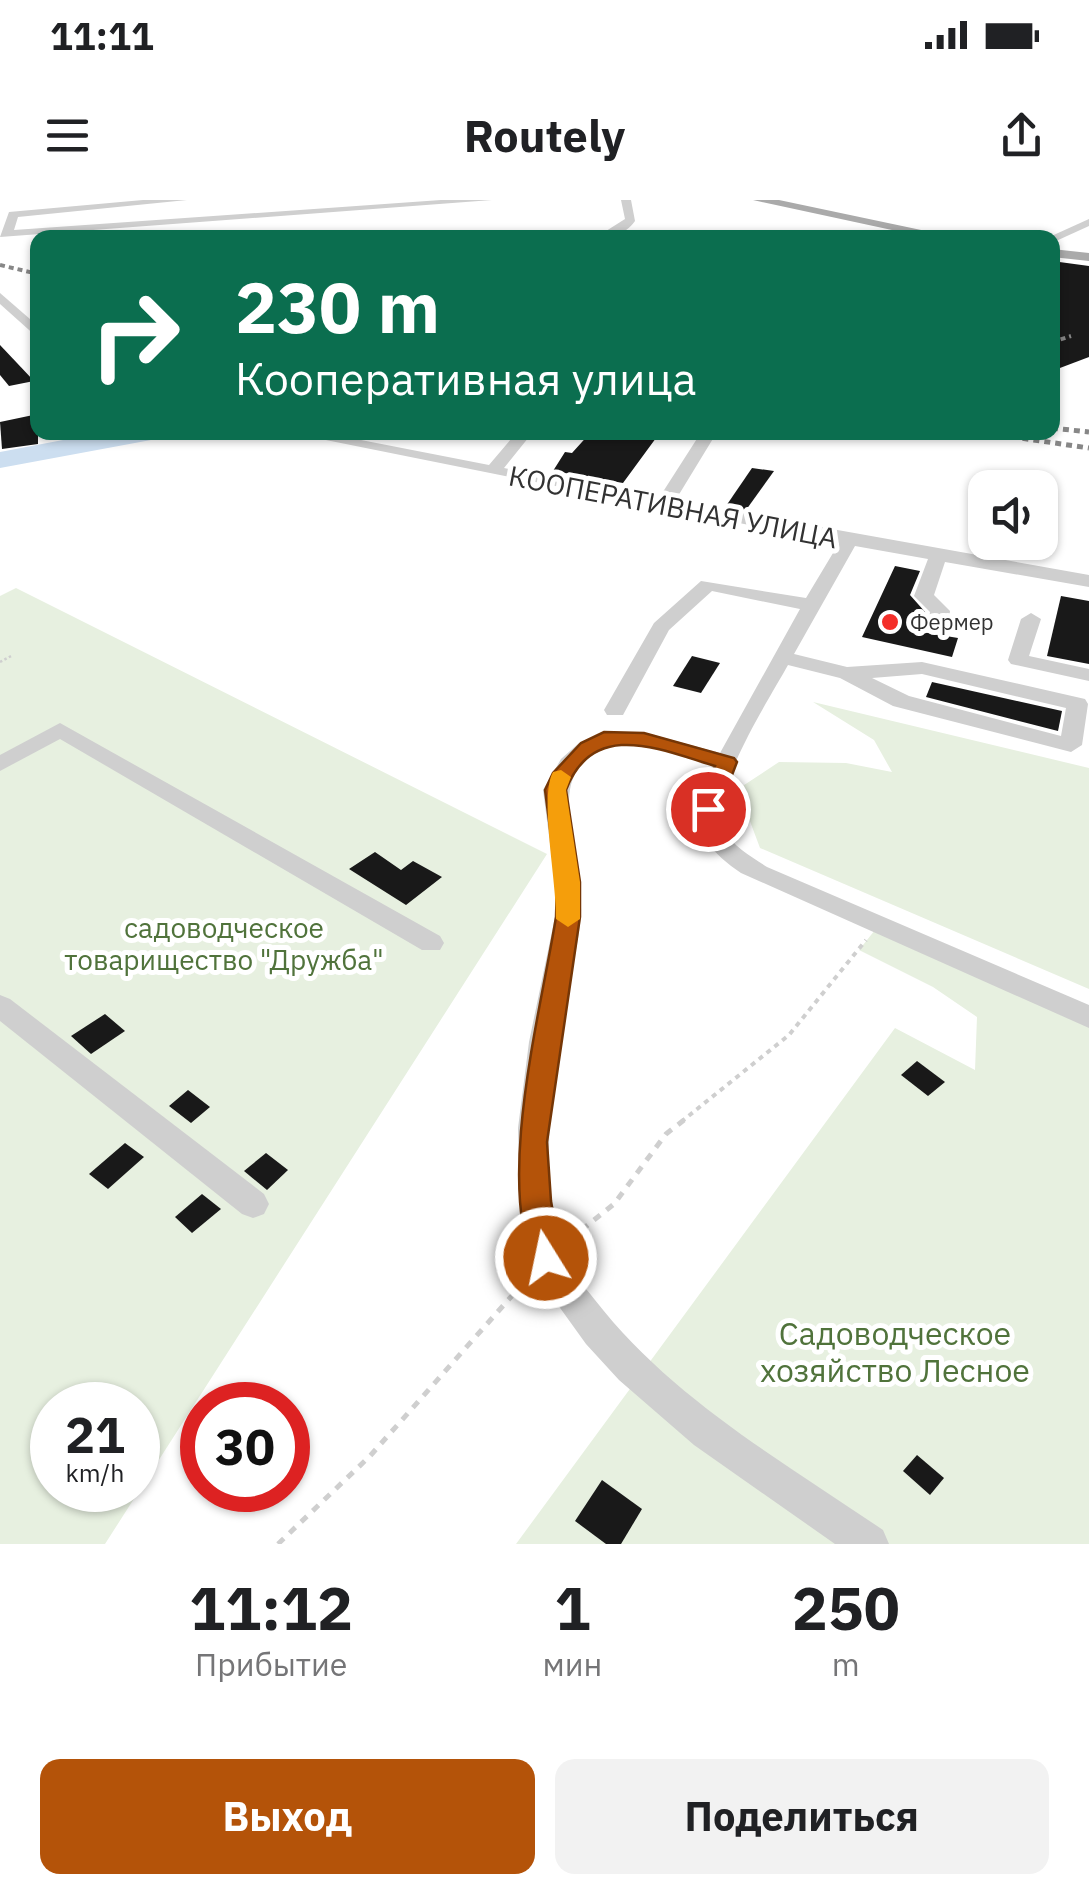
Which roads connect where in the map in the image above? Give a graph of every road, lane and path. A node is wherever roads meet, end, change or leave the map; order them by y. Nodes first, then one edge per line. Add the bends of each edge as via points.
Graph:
1 (182, 200) edge
2 (245, 200) edge
3 (486, 200) edge
4 (626, 200) edge
5 (759, 200) edge
6 (10, 210) edge
7 (248, 216) junction
8 (1089, 222) edge
9 (58, 230) edge
10 (618, 230) edge
11 (911, 230) edge
12 (30, 232) edge
13 (4, 234) edge
14 (1060, 235) edge
15 (1060, 253) edge
16 (1089, 257) edge
17 (0, 298) edge
18 (30, 326) edge
19 (334, 440) edge
20 (519, 440) edge
21 (704, 440) edge
22 (494, 471) junction
23 (664, 504) junction
24 (850, 540) junction
25 (938, 555) junction
26 (1089, 581) edge
27 (811, 605) junction
28 (1031, 618) dead end
29 (938, 626) dead end
30 (13, 655) dead end
31 (780, 657) junction
32 (0, 662) edge
33 (847, 672) junction
34 (1089, 675) edge
35 (615, 710) dead end
36 (1082, 723) edge
37 (726, 762) junction
38 (0, 764) edge
39 (431, 943) dead end
40 (0, 1006) edge
41 (1089, 1017) edge
42 (254, 1204) dead end
43 (869, 1544) edge

1 - 6 street
2 - 7 street
3 - 7 street
4 - 10 street via 630,220
5 - 11 main road
6 - 13 street
7 - 9 street
8 - 14 street
12 - 13 street
15 - 16 main road
17 - 18 street
19 - 22 street, КООПЕРАТИВНАЯ УЛИЦА
20 - 22 street
21 - 23 street
22 - 23 street, КООПЕРАТИВНАЯ УЛИЦА
23 - 24 street, КООПЕРАТИВНАЯ УЛИЦА
24 - 25 street
24 - 27 street, КООПЕРАТИВНАЯ УЛИЦА
25 - 26 street
25 - 29 street via 924,596 940,612
27 - 31 street, КООПЕРАТИВНАЯ УЛИЦА
27 - 35 street via 708,584 661,628
28 - 34 street via 1018,660
30 - 32 path
31 - 33 street
31 - 37 street, КООПЕРАТИВНАЯ УЛИЦА
33 - 36 street via 922,668 1077,704
33 - 36 street via 901,701 1071,745
37 - 41 street, КООПЕРАТИВНАЯ УЛИЦА via 708,809 710,827 728,852 758,873
37 - 43 street via 644,739 604,738 560,777 555,790 568,917 533,1142 546,1258 590,1325 640,1376
38 - 39 street via 60,730
40 - 42 street

